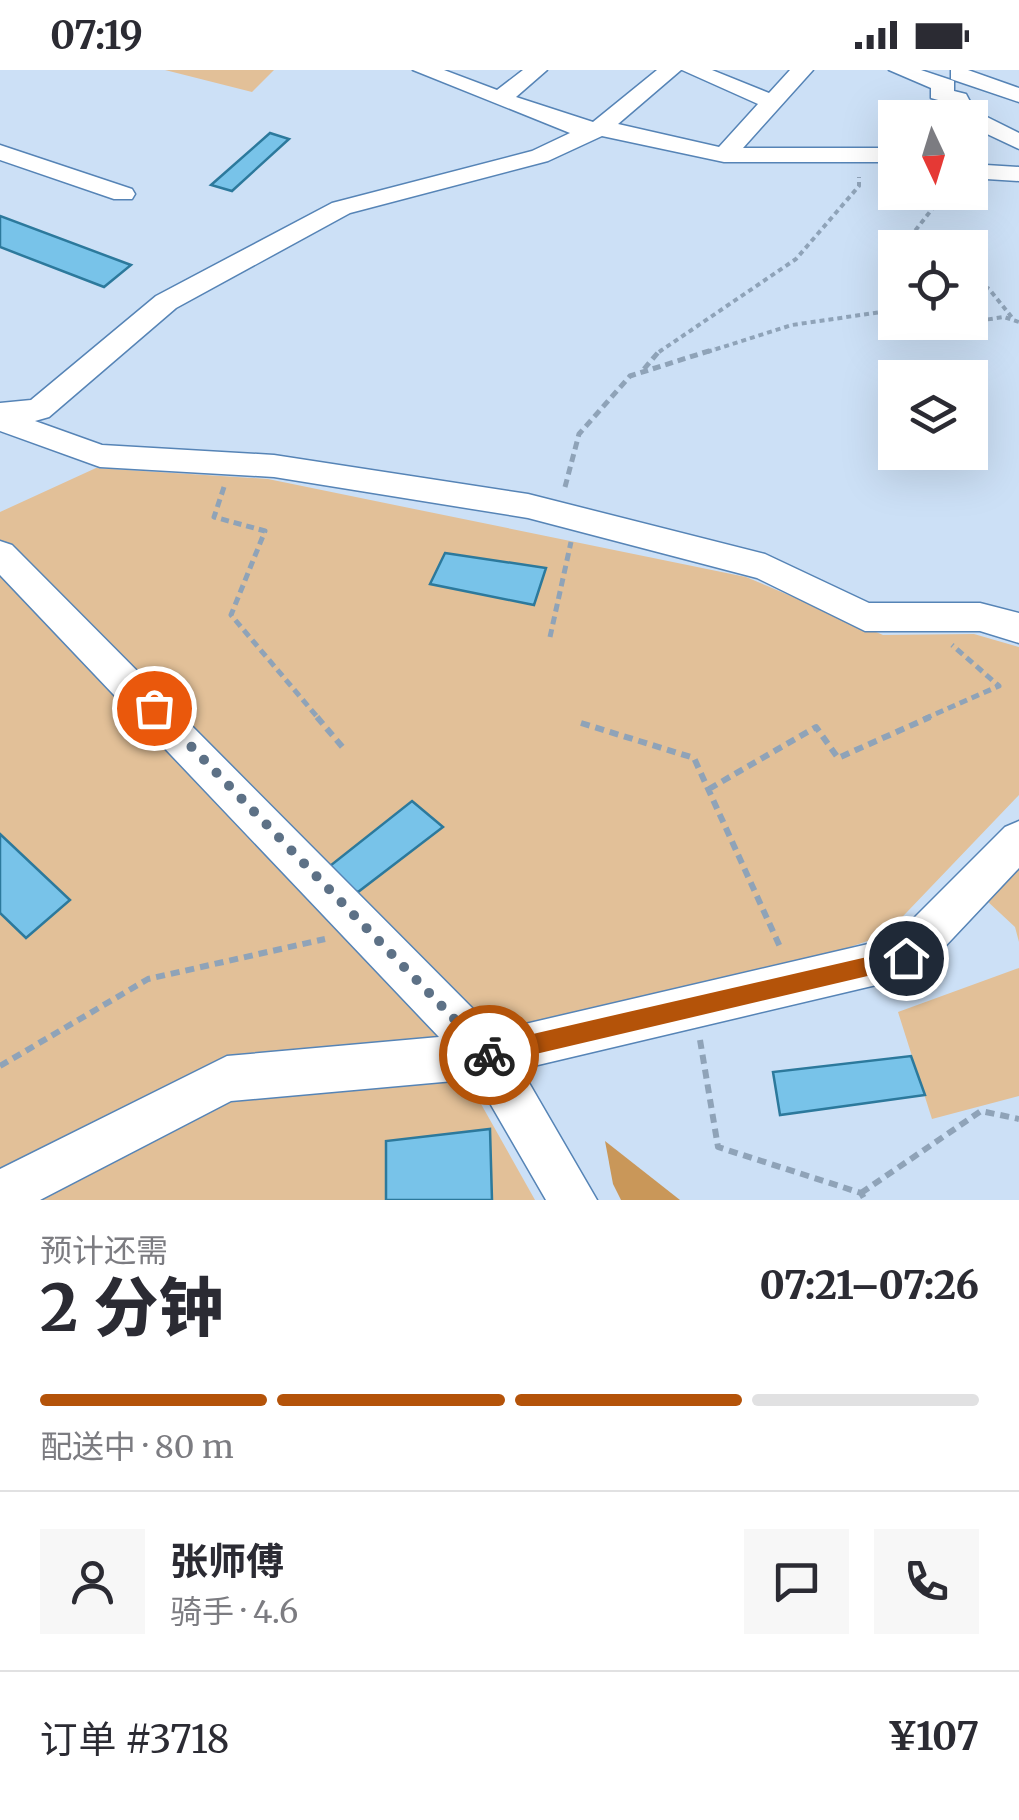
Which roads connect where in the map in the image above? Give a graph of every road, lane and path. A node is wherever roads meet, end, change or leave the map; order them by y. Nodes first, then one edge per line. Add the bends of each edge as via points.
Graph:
1 (424, 70) edge
2 (536, 70) edge
3 (670, 70) edge
4 (692, 70) edge
5 (802, 70) edge
6 (900, 70) edge
7 (951, 81) edge
8 (1019, 95) edge
9 (499, 100) junction
10 (773, 102) junction
11 (597, 130) junction
12 (1019, 142) edge
13 (0, 152) edge
14 (724, 155) junction
15 (878, 155) edge
16 (878, 159) edge
17 (988, 171) edge
18 (1019, 174) edge
19 (123, 194) dead end
20 (931, 210) edge
21 (916, 230) edge
22 (988, 288) edge
23 (878, 312) edge
24 (1016, 321) edge
25 (988, 322) edge
26 (642, 372) junction
27 (0, 417) edge
28 (232, 464) junction
29 (567, 516) junction
30 (0, 554) edge
31 (920, 618) junction
32 (1019, 628) edge
33 (550, 637) dead end
34 (581, 723) dead end
35 (344, 750) dead end
36 (709, 789) junction
37 (1019, 840) edge
38 (367, 930) junction
39 (797, 984) junction
40 (694, 1008) junction
41 (487, 1055) junction
42 (0, 1066) edge
43 (1019, 1119) edge
44 (0, 1195) edge
45 (863, 1197) edge
46 (573, 1200) edge

1 - 9 street
2 - 9 street
3 - 11 street
4 - 10 street
5 - 10 street
6 - 7 street
7 - 8 street
7 - 12 street via 966,115
9 - 11 street
10 - 14 street
11 - 14 street
11 - 27 street via 540,156 341,208 166,302 39,410
13 - 19 street
14 - 15 street
16 - 26 path via 860,172 859,186 796,259 666,343
17 - 18 street
20 - 21 path
22 - 24 path
23 - 26 path via 792,324
24 - 25 path
26 - 29 path via 630,376 578,434
27 - 28 street via 100,456
28 - 29 street
28 - 35 path via 214,517 265,531 231,616
29 - 31 street via 765,567 865,617
29 - 33 path
30 - 38 street
31 - 32 street via 980,618
31 - 36 path via 999,686 838,758 816,727
34 - 36 path via 694,758
36 - 39 path
37 - 39 street via 906,958
38 - 41 street
38 - 42 path via 148,979
39 - 40 street
40 - 41 street
40 - 45 path via 718,1147
41 - 44 street via 226,1079
41 - 46 street
43 - 45 path via 981,1111

